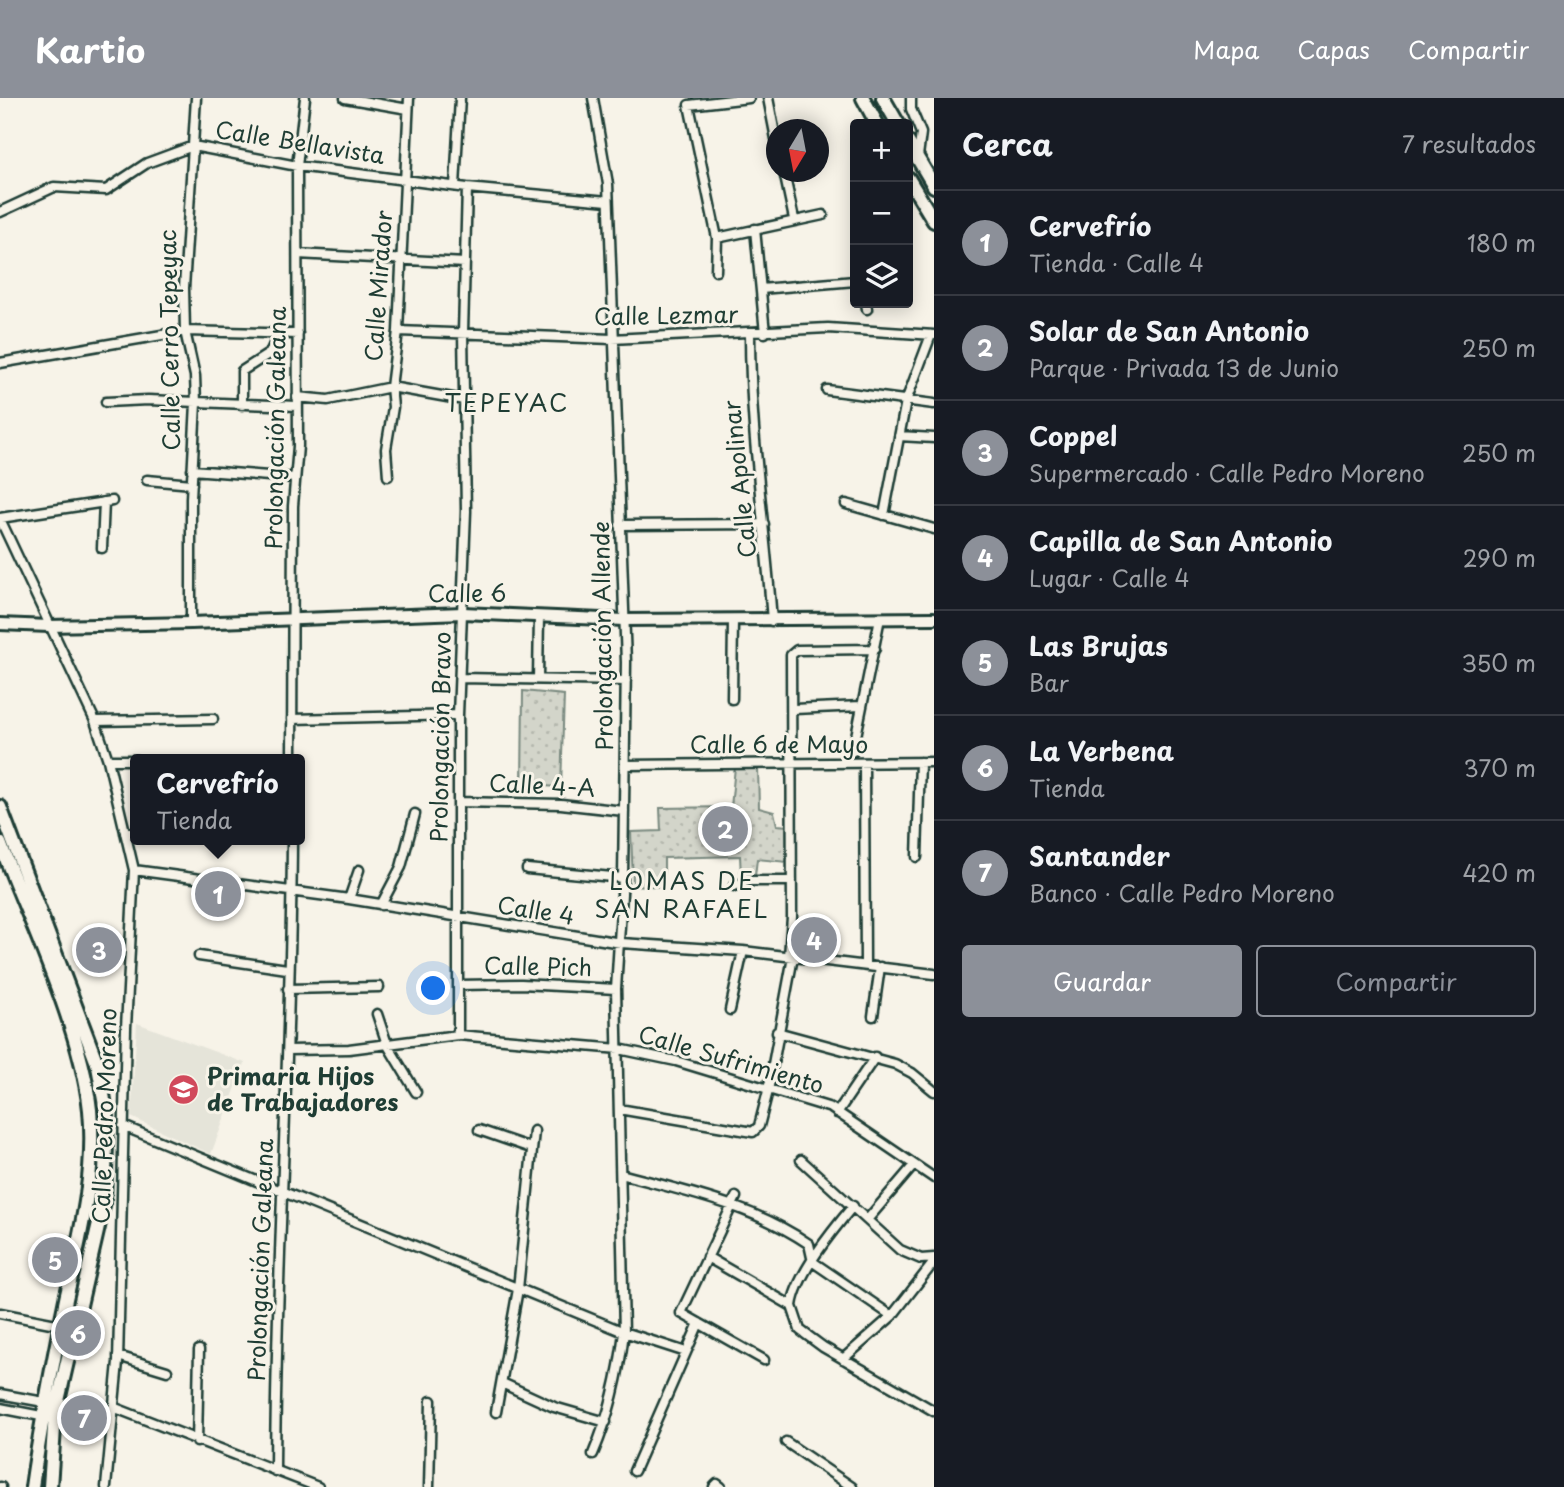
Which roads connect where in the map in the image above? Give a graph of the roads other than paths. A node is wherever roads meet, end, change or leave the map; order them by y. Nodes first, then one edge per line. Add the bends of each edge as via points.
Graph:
1 (196, 98) edge
2 (304, 98) edge
3 (345, 98) edge
4 (409, 98) edge
5 (460, 98) edge
6 (593, 98) edge
7 (749, 98) edge
8 (768, 98) edge
9 (863, 98) edge
10 (883, 98) edge
11 (911, 98) edge
12 (408, 108) junction
13 (772, 119) edge
14 (874, 119) edge
15 (895, 119) edge
16 (193, 146) junction
17 (913, 150) edge
18 (918, 159) junction
19 (297, 166) junction
20 (405, 179) junction
21 (786, 182) edge
22 (910, 182) edge
23 (455, 186) junction
24 (934, 186) edge
25 (467, 188) junction
26 (608, 201) junction
27 (0, 212) edge
28 (822, 215) dead end
29 (794, 219) junction
30 (934, 221) edge
31 (755, 229) junction
32 (717, 238) junction
33 (298, 254) junction
34 (401, 261) junction
35 (465, 262) junction
36 (716, 271) dead end
37 (850, 281) edge
38 (761, 289) junction
39 (186, 331) junction
40 (398, 331) junction
41 (463, 332) junction
42 (765, 332) junction
43 (279, 333) junction
44 (298, 334) junction
45 (750, 334) junction
46 (932, 335) edge
47 (612, 339) junction
48 (0, 363) edge
49 (391, 387) junction
50 (827, 390) dead end
51 (297, 397) junction
52 (464, 400) junction
53 (906, 401) junction
54 (106, 402) dead end
55 (196, 404) junction
56 (934, 404) edge
57 (242, 405) junction
58 (297, 406) junction
59 (899, 436) junction
60 (934, 438) edge
61 (192, 470) junction
62 (388, 476) dead end
63 (295, 478) junction
64 (147, 480) dead end
65 (192, 484) junction
66 (846, 504) dead end
67 (884, 515) junction
68 (0, 518) edge
69 (764, 524) junction
70 (620, 525) junction
71 (934, 529) edge
72 (102, 548) dead end
73 (463, 612) junction
74 (539, 616) junction
75 (880, 618) junction
76 (934, 618) edge
77 (624, 620) junction
78 (292, 621) junction
79 (733, 621) junction
80 (772, 621) junction
81 (191, 623) junction
82 (0, 624) edge
83 (49, 626) junction
84 (874, 649) junction
85 (460, 678) junction
86 (538, 679) junction
87 (626, 681) junction
88 (732, 699) dead end
89 (861, 706) junction
90 (794, 709) junction
91 (458, 715) junction
92 (213, 719) dead end
93 (292, 719) junction
94 (95, 721) junction
95 (853, 751) dead end
96 (292, 754) edge
97 (108, 760) junction
98 (130, 760) edge
99 (920, 762) junction
100 (934, 762) edge
101 (791, 764) junction
102 (864, 764) junction
103 (625, 765) junction
104 (458, 802) junction
105 (0, 807) edge
106 (624, 811) junction
107 (415, 814) dead end
108 (125, 833) junction
109 (130, 833) edge
110 (0, 843) edge
111 (292, 845) edge
112 (917, 857) dead end
113 (527, 869) dead end
114 (134, 870) junction
115 (359, 870) dead end
116 (623, 878) junction
117 (791, 881) junction
118 (734, 886) dead end
119 (291, 891) junction
120 (349, 899) junction
121 (381, 905) junction
122 (458, 918) junction
123 (621, 943) junction
124 (743, 951) junction
125 (199, 956) dead end
126 (791, 956) junction
127 (866, 965) junction
128 (880, 967) junction
129 (288, 969) junction
130 (934, 974) edge
131 (459, 985) junction
132 (379, 987) dead end
133 (288, 989) junction
134 (617, 989) junction
135 (730, 1010) dead end
136 (377, 1014) dead end
137 (873, 1016) dead end
138 (777, 1032) junction
139 (458, 1035) junction
140 (387, 1044) junction
141 (619, 1049) junction
142 (288, 1050) junction
143 (875, 1057) junction
144 (768, 1091) junction
145 (934, 1091) edge
146 (416, 1092) dead end
147 (619, 1109) junction
148 (837, 1113) junction
149 (123, 1126) junction
150 (479, 1130) dead end
151 (534, 1131) dead end
152 (531, 1148) junction
153 (801, 1160) dead end
154 (914, 1166) junction
155 (621, 1174) junction
156 (934, 1178) edge
157 (281, 1191) junction
158 (733, 1200) junction
159 (104, 1201) junction
160 (122, 1204) junction
161 (853, 1206) junction
162 (867, 1220) junction
163 (707, 1257) junction
164 (934, 1260) edge
165 (813, 1262) junction
166 (518, 1289) junction
167 (792, 1306) junction
168 (0, 1313) edge
169 (892, 1316) junction
170 (699, 1323) junction
171 (61, 1325) junction
172 (624, 1332) junction
173 (199, 1350) dead end
174 (686, 1352) junction
175 (118, 1356) junction
176 (843, 1359) junction
177 (764, 1360) dead end
178 (167, 1371) dead end
179 (504, 1384) junction
180 (0, 1394) edge
181 (431, 1401) dead end
182 (44, 1402) junction
183 (113, 1407) junction
184 (0, 1408) edge
185 (934, 1411) edge
186 (496, 1412) dead end
187 (41, 1416) junction
188 (606, 1422) junction
189 (197, 1442) junction
190 (786, 1442) dead end
191 (593, 1454) dead end
192 (275, 1471) junction
193 (634, 1471) dead end
194 (33, 1487) edge
195 (50, 1487) edge
196 (106, 1487) edge
197 (318, 1487) edge
198 (429, 1487) edge
199 (714, 1487) edge
200 (721, 1487) edge
201 (852, 1487) edge

1 - 16 street, Calle Cerro Tepeyac
2 - 19 street, Prolongación Galeana
3 - 12 street
4 - 12 street, Calle Mirador
5 - 23 street
6 - 26 street, Prolongación Allende
7 - 32 street via 689,105
8 - 13 street
9 - 14 main road
10 - 15 main road
11 - 18 street via 921,133
12 - 20 street, Calle Mirador
16 - 19 street, Calle Bellavista
16 - 27 street, Calle Bellavista via 147,163 106,190 54,187
16 - 39 street, Calle Cerro Tepeyac via 185,237
17 - 18 main road
18 - 24 main road
19 - 20 street, Calle Bellavista
19 - 33 street, Prolongación Galeana
20 - 23 street, Calle Bellavista
20 - 34 street, Calle Mirador
21 - 29 street
22 - 30 main road
23 - 25 street, Calle Bellavista
25 - 26 street, Calle Bellavista
25 - 35 street, Prolongación Bravo
26 - 47 street, Prolongación Allende
28 - 29 street
29 - 31 street
31 - 32 street
31 - 38 street
32 - 36 street
33 - 34 street
33 - 44 street, Prolongación Galeana
34 - 35 street
34 - 40 street, Calle Mirador
35 - 41 street, Prolongación Bravo
37 - 38 street
38 - 42 street
39 - 43 street
39 - 48 street
39 - 55 street, Calle Cerro Tepeyac
40 - 41 street, Calle Lezmar
40 - 49 street, Calle Mirador
41 - 47 street, Calle Lezmar
41 - 52 street, Prolongación Bravo
42 - 45 street, Calle Lezmar
42 - 46 street, Calle Lezmar via 828,328
43 - 44 street
43 - 57 street via 270,353 242,371
44 - 51 street, Prolongación Galeana
45 - 47 street, Calle Lezmar
45 - 69 street, Calle Apolinar via 750,399
46 - 53 street
47 - 70 street, Prolongación Allende
49 - 51 street via 328,400
49 - 52 street
49 - 62 street, Calle Mirador
50 - 53 street
51 - 58 street, Prolongación Galeana
52 - 73 street, Prolongación Bravo
53 - 56 street
53 - 59 street
54 - 55 street
55 - 57 street
55 - 61 street, Calle Cerro Tepeyac
57 - 58 street
58 - 63 street, Prolongación Galeana
59 - 60 street
59 - 67 street
61 - 63 street
61 - 65 street, Calle Cerro Tepeyac
63 - 78 street, Prolongación Galeana
64 - 65 street
65 - 81 street, Calle Cerro Tepeyac
66 - 67 street
67 - 71 street
68 - 72 street via 108,502
68 - 83 street, Calle Pedro Moreno
69 - 70 street
69 - 80 street, Calle Apolinar
70 - 77 street, Prolongación Allende
73 - 74 street, Calle 6
73 - 78 street, Calle 6
73 - 85 street, Prolongación Bravo
74 - 77 street, Calle 6
74 - 86 street
75 - 76 street, Calle 6
75 - 80 street, Calle 6
75 - 84 street
77 - 79 street, Calle 6
77 - 87 street, Prolongación Allende
78 - 81 street, Calle 6
78 - 93 street, Prolongación Galeana
79 - 80 street, Calle 6
79 - 88 street
81 - 83 street, Calle 6
82 - 83 street, Calle 6
83 - 94 street, Calle Pedro Moreno
84 - 89 street
84 - 90 street via 796,650 791,655
85 - 86 street
85 - 91 street, Prolongación Bravo
86 - 87 street
87 - 103 street, Prolongación Allende
89 - 90 street
89 - 95 street
90 - 101 street
91 - 93 street
91 - 104 street, Prolongación Bravo
92 - 94 street
93 - 96 street, Prolongación Galeana
94 - 97 street, Calle Pedro Moreno
97 - 98 street
97 - 108 street, Calle Pedro Moreno
99 - 100 street, Calle 6 de Mayo
99 - 102 street, Calle 6 de Mayo
99 - 112 street
101 - 102 street, Calle 6 de Mayo
101 - 103 street, Calle 6 de Mayo
101 - 117 street
102 - 127 street
103 - 106 street, Prolongación Allende
104 - 106 street, Calle 4-A via 561,804
104 - 122 street, Prolongación Bravo
105 - 159 main road via 98,1066 108,1130
106 - 116 street, Prolongación Allende
107 - 121 street via 401,867
108 - 109 street
108 - 114 street, Calle Pedro Moreno
110 - 171 main road via 60,999 90,1107 92,1166
111 - 119 street, Prolongación Galeana
113 - 116 street
114 - 119 street, Calle 4
114 - 149 street, Calle Pedro Moreno
115 - 120 street
116 - 123 street, Prolongación Allende
117 - 118 street via 749,881
117 - 126 street
119 - 120 street, Calle 4
119 - 129 street, Prolongación Galeana
120 - 121 street, Calle 4
121 - 122 street, Calle 4
122 - 123 street, Calle 4
122 - 131 street, Prolongación Bravo
123 - 124 street, Calle 4
123 - 134 street, Prolongación Allende
124 - 126 street, Calle 4
124 - 135 street
125 - 129 street
126 - 127 street, Calle 4
126 - 138 street
127 - 128 street, Calle 4
128 - 130 street, Calle 4
128 - 137 street
129 - 133 street, Prolongación Galeana
131 - 134 street, Calle Pich
131 - 139 street, Prolongación Bravo
132 - 133 street
133 - 142 street, Prolongación Galeana
134 - 141 street, Prolongación Allende
136 - 140 street
138 - 143 street
138 - 144 street
139 - 140 street, Calle Sufrimiento
139 - 141 street, Calle Sufrimiento
140 - 142 street, Calle Sufrimiento
140 - 146 street
141 - 144 street, Calle Sufrimiento via 676,1061
141 - 147 street, Prolongación Allende
142 - 157 street, Prolongación Galeana
143 - 145 street via 912,1073
143 - 148 street
144 - 147 street via 759,1126 753,1132
144 - 148 street, Calle Sufrimiento
147 - 155 street, Prolongación Allende
148 - 154 street, Calle Sufrimiento
149 - 157 street
149 - 160 street, Calle Pedro Moreno
150 - 152 street
151 - 152 street
152 - 166 street
153 - 161 street
154 - 156 street, Calle Sufrimiento
154 - 162 street
155 - 158 street
155 - 172 street, Prolongación Allende
157 - 166 street
157 - 192 street, Prolongación Galeana
158 - 163 street
158 - 165 street via 809,1244
159 - 160 street
159 - 195 main road via 55,1414
160 - 175 street, Calle Pedro Moreno
161 - 162 street
161 - 165 street
162 - 164 street via 900,1250
163 - 167 street
163 - 170 street via 681,1313
164 - 169 street
165 - 167 street via 793,1295
165 - 169 street
166 - 172 street
166 - 179 street
167 - 176 street via 800,1330
168 - 171 street
169 - 176 street
170 - 174 street
170 - 177 street
171 - 182 main road
172 - 174 street
172 - 188 street, Prolongación Allende via 619,1376
173 - 189 street
174 - 193 street
175 - 178 street
175 - 183 street, Calle Pedro Moreno
176 - 185 street
179 - 186 street
179 - 188 street via 563,1410
180 - 182 street
181 - 198 street
182 - 187 main road
183 - 189 street
183 - 196 street, Calle Pedro Moreno
184 - 187 street
187 - 194 main road
188 - 191 street, Prolongación Allende
189 - 192 street
190 - 201 street
192 - 197 street
199 - 200 street

